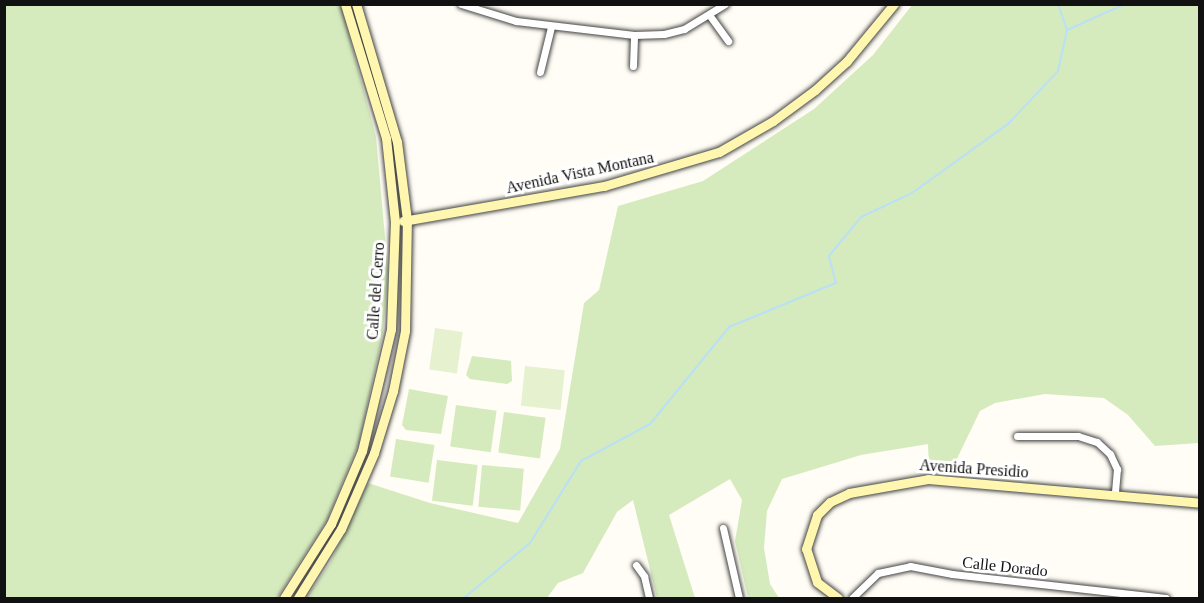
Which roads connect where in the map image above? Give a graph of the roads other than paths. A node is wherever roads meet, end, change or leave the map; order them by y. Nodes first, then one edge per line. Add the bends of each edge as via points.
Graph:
1 (345, 4) edge
2 (356, 4) edge
3 (461, 4) edge
4 (725, 4) edge
5 (894, 4) edge
6 (710, 16) junction
7 (551, 27) junction
8 (634, 35) junction
9 (728, 41) dead end
10 (633, 66) dead end
11 (540, 72) dead end
12 (407, 220) junction
13 (395, 222) junction
14 (1017, 436) dead end
15 (1115, 494) junction
16 (1200, 503) edge
17 (723, 528) dead end
18 (636, 565) dead end
19 (284, 598) edge
20 (297, 598) edge
21 (649, 598) edge
22 (739, 598) edge
23 (838, 598) edge
24 (852, 598) edge
25 (1166, 598) edge

1 - 13 main road, Calle del Cerro via 386,138
2 - 12 main road, Calle del Cerro via 389,104
3 - 7 street
4 - 6 street
5 - 12 main road, Avenida Vista Montana via 847,61 815,90 773,121 719,152 604,186
6 - 8 street via 664,34
6 - 9 street
7 - 8 street
7 - 11 street
8 - 10 street
12 - 13 main road, Avenida Vista Montana
12 - 20 main road, Calle del Cerro via 405,331 393,391 374,453 341,529
13 - 19 main road, Calle del Cerro via 392,329 362,451 331,524
14 - 15 street via 1078,436 1097,442 1110,454 1117,469
15 - 16 main road, Avenida Presidio
15 - 23 main road, Avenida Presidio via 928,479 849,493 830,502 817,515 806,549 817,582
17 - 22 street
18 - 21 street via 644,576
24 - 25 street, Calle Dorado via 878,573 910,566

